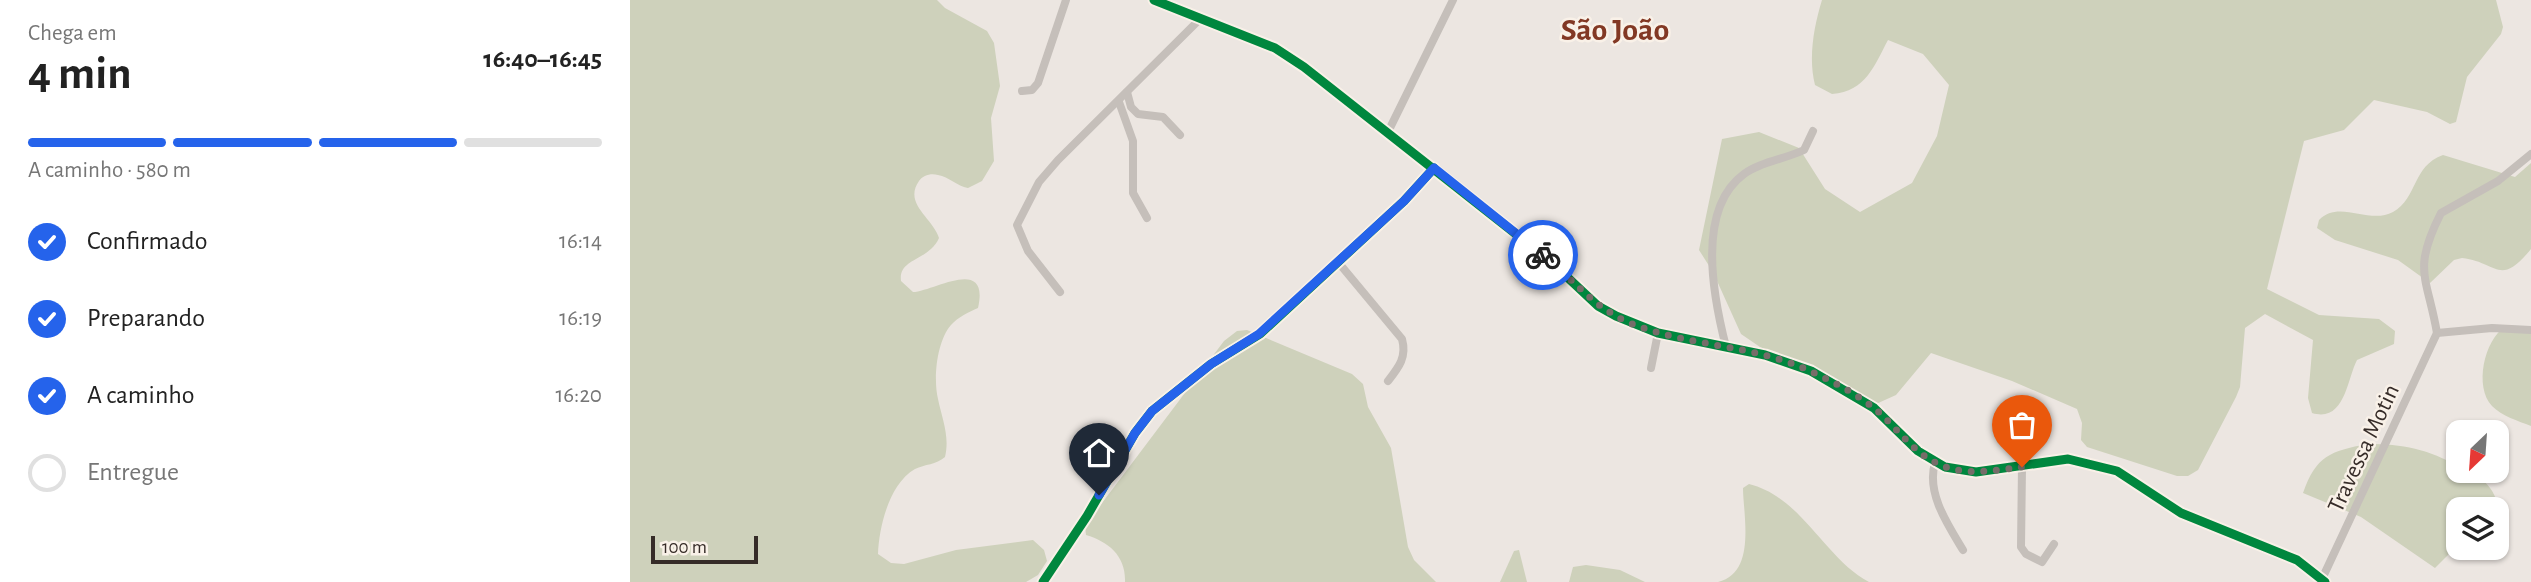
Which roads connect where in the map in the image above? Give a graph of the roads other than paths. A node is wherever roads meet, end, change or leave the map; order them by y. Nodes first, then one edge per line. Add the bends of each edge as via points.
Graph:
1 (1066, 0) edge
2 (1453, 0) edge
3 (1159, 1) edge
4 (1201, 18) junction
5 (1022, 91) dead end
6 (1127, 92) junction
7 (1119, 102) junction
8 (1813, 131) dead end
9 (1388, 132) junction
10 (1180, 135) dead end
11 (2531, 154) edge
12 (1434, 168) junction
13 (1147, 218) dead end
14 (1338, 261) junction
15 (1060, 292) dead end
16 (2531, 330) edge
17 (1658, 333) junction
18 (2437, 333) junction
19 (1726, 347) junction
20 (1651, 368) dead end
21 (1388, 381) dead end
22 (1935, 463) junction
23 (2022, 467) junction
24 (2054, 544) dead end
25 (1963, 550) dead end
26 (2324, 580) edge
27 (1043, 582) edge

1 - 5 street via 1038,83 1032,90
2 - 9 street
3 - 4 street
4 - 6 street
4 - 9 street via 1275,48
6 - 7 street
6 - 10 street via 1138,114 1163,117
7 - 13 street via 1133,141 1133,193
7 - 15 street via 1039,182 1017,225 1034,260
8 - 19 street via 1804,150 1746,172 1725,190 1713,225 1713,250
9 - 12 street
11 - 18 street via 2497,181 2441,213 2423,264
12 - 14 street
12 - 17 street via 1550,261 1598,306
14 - 21 street via 1402,339 1402,362
14 - 27 street via 1259,334 1211,364 1152,411
16 - 18 street
17 - 19 street
17 - 20 street
18 - 26 street, Travessa Motin
19 - 22 street via 1791,362 1849,391
22 - 23 street via 1976,472
22 - 25 street via 1933,484
23 - 24 street via 2021,547 2042,562
23 - 26 street via 2068,459 2117,471 2181,513 2297,560

